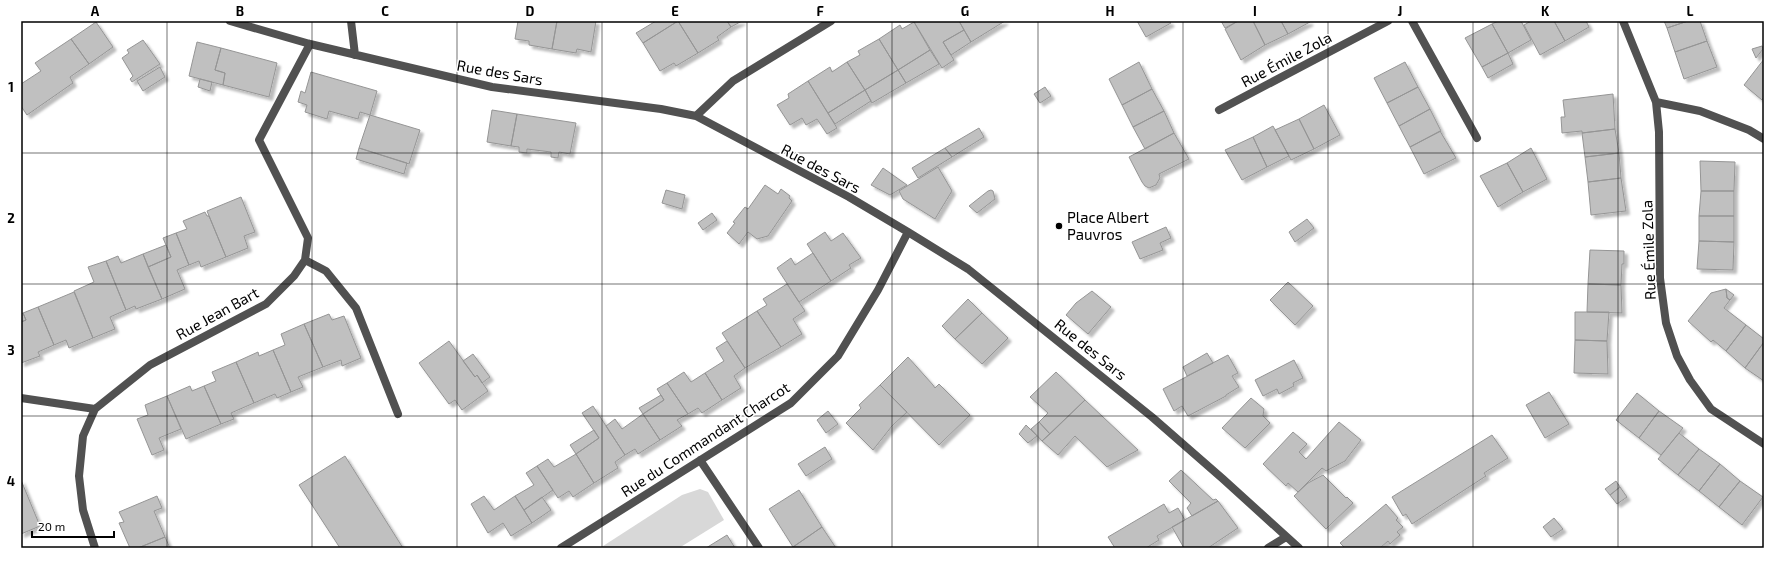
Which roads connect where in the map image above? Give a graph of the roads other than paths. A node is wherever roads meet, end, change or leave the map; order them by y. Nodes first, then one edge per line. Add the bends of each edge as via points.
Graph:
1 (230, 21) edge
2 (351, 21) edge
3 (831, 21) edge
4 (1388, 21) edge
5 (1412, 21) edge
6 (1623, 21) edge
7 (310, 44) junction
8 (355, 54) junction
9 (1656, 102) junction
10 (1218, 110) dead end
11 (696, 116) junction
12 (1477, 138) dead end
13 (1764, 139) edge
14 (908, 232) junction
15 (305, 260) junction
16 (21, 398) edge
17 (95, 409) junction
18 (398, 414) dead end
19 (1764, 444) edge
20 (700, 460) junction
21 (1286, 537) junction
22 (95, 548) edge
23 (561, 548) edge
24 (759, 548) edge
25 (1268, 548) edge
26 (1299, 548) edge

1 - 7 street, Rue des Sars
2 - 8 street
3 - 11 street via 733,80
4 - 10 street, Rue Émile Zola
5 - 12 street
6 - 9 street, Rue Émile Zola
7 - 8 street, Rue des Sars
7 - 15 street, Rue Jean Bart via 259,140 308,238
8 - 11 street, Rue des Sars via 492,87 661,109
9 - 13 street via 1700,111 1749,130
9 - 19 street, Rue Émile Zola via 1659,132 1660,278 1666,323 1690,380 1710,409
11 - 14 street, Rue des Sars
14 - 20 street, Rue du Commandant Charcot via 878,290 838,356 791,403
14 - 21 street, Rue des Sars via 968,269 1062,344 1152,417
15 - 17 street, Rue Jean Bart via 294,276 266,304 150,365
15 - 18 street via 326,271 356,308
16 - 17 street
17 - 22 street, Rue Jean Bart via 83,436 79,476 83,510
20 - 23 street, Rue du Commandant Charcot
20 - 24 street
21 - 25 street
21 - 26 street, Rue des Sars

